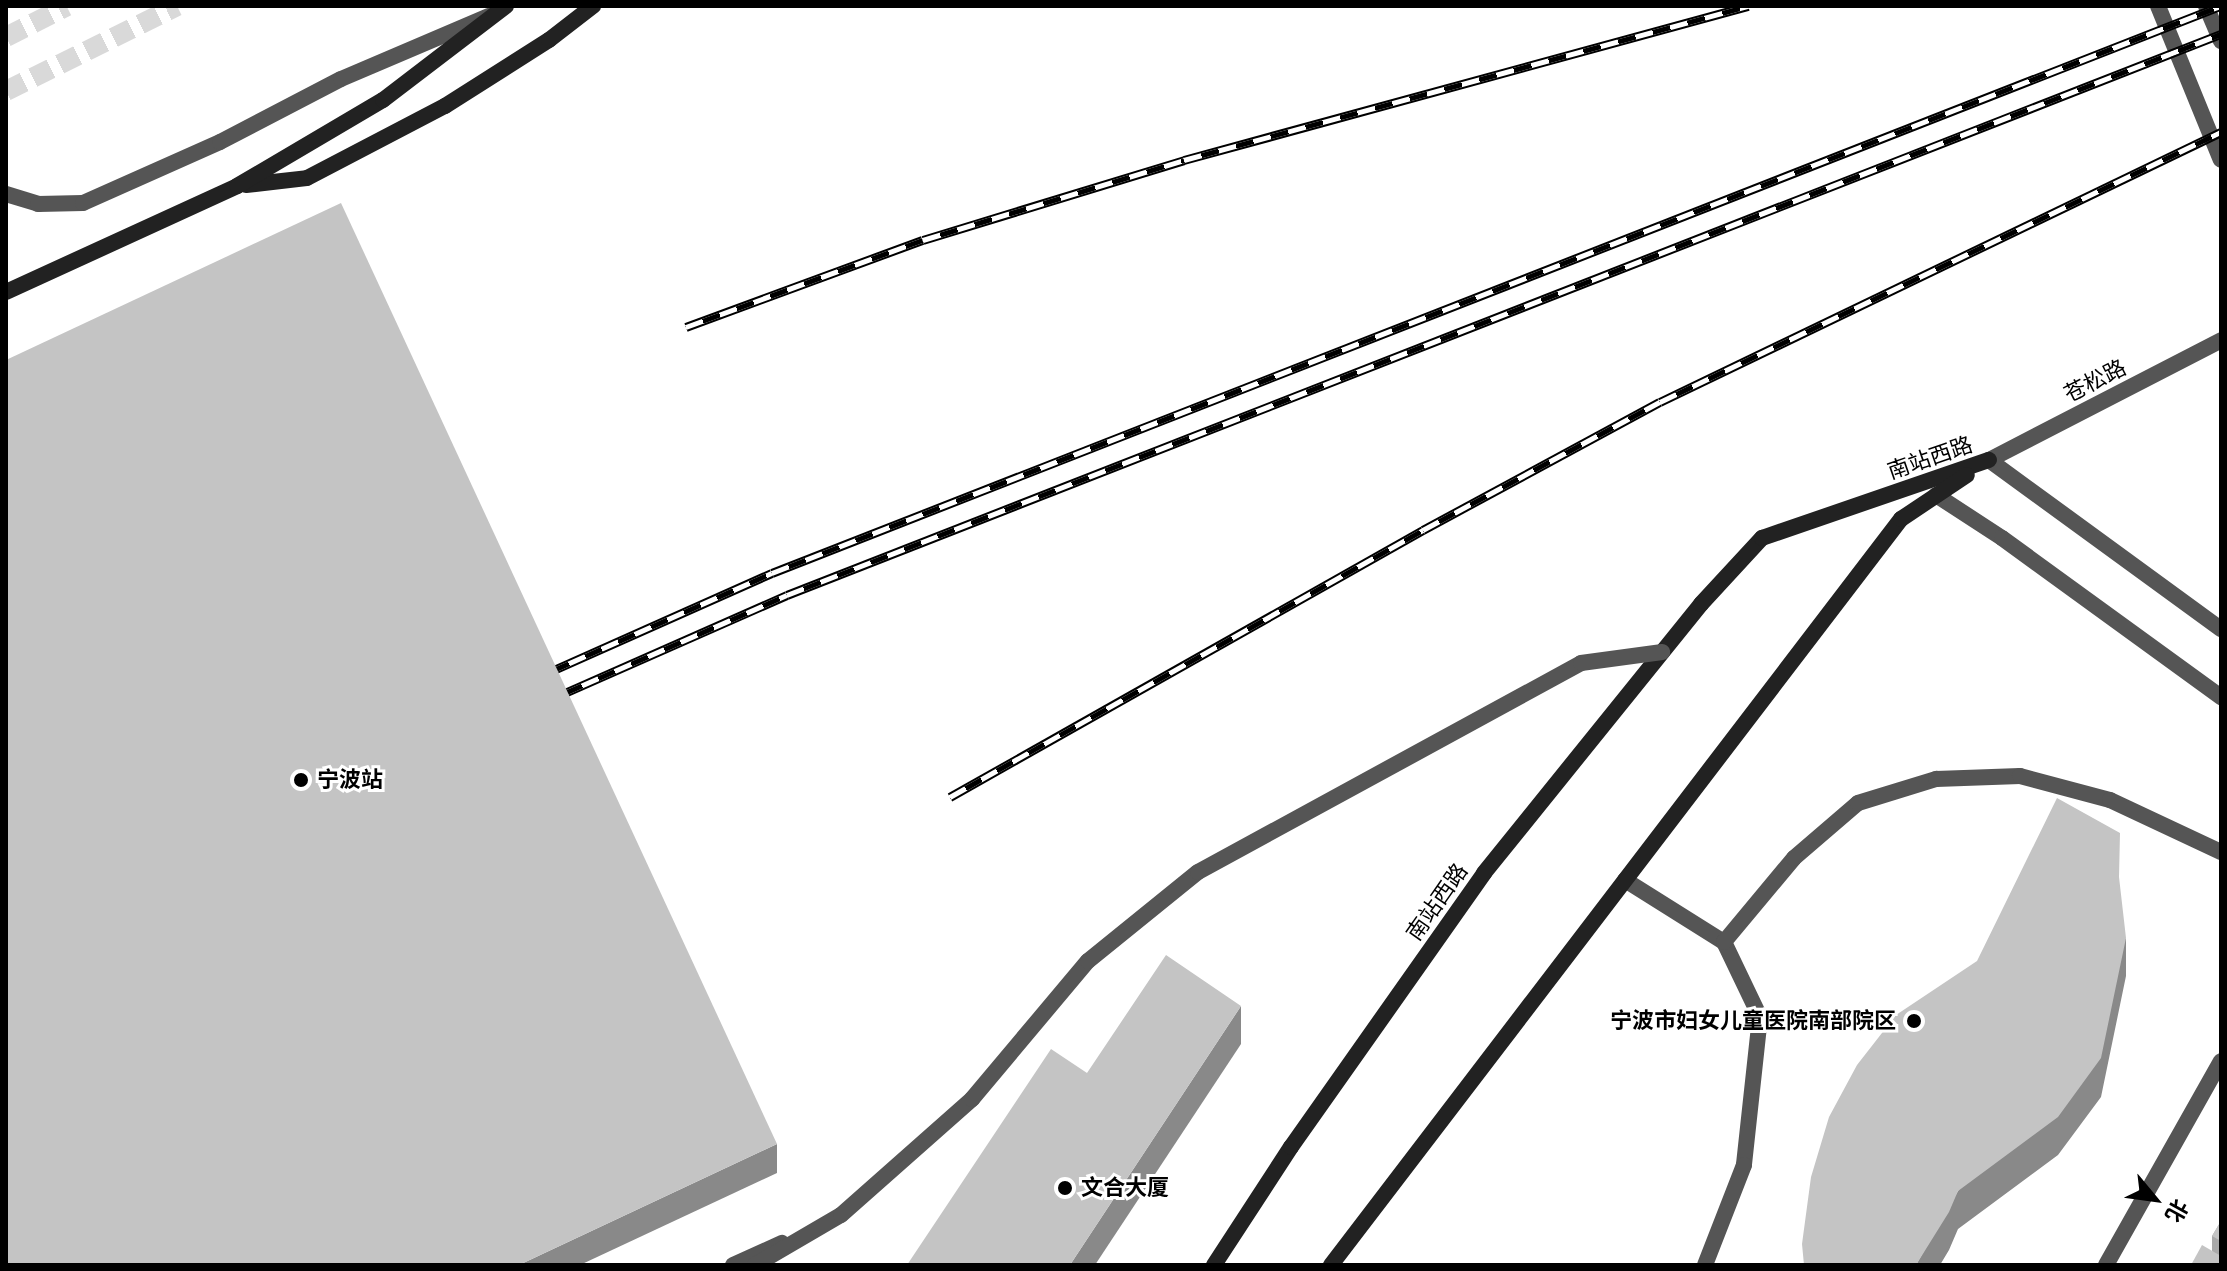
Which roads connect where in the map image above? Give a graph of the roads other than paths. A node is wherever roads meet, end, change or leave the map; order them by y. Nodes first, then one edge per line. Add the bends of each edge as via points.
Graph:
1 (593, 6) edge
2 (2158, 6) edge
3 (2206, 6) edge
4 (502, 9) edge
5 (2221, 41) edge
6 (2221, 160) edge
7 (237, 186) junction
8 (6, 194) edge
9 (6, 292) edge
10 (2221, 340) edge
11 (1989, 460) junction
12 (1936, 495) junction
13 (2221, 629) edge
14 (1662, 652) junction
15 (2221, 697) edge
16 (2221, 852) edge
17 (1625, 880) junction
18 (1724, 942) junction
19 (2221, 1061) edge
20 (841, 1215) junction
21 (733, 1265) edge
22 (755, 1265) edge
23 (1214, 1265) edge
24 (1331, 1265) edge
25 (1705, 1265) edge
26 (2106, 1265) edge

1 - 7 main road via 445,106 307,178
2 - 6 street
3 - 5 street
4 - 7 main road via 383,100
4 - 8 street via 341,79 220,142 83,203 38,204
7 - 9 main road
10 - 11 street, 苍松路
11 - 12 main road, 南站西路
11 - 13 street
11 - 14 main road, 南站西路 via 1762,538
12 - 15 street
12 - 17 main road, 南站西路 via 1901,519
14 - 20 street, bridge via 1581,663 1198,872 1088,961 972,1099
14 - 23 main road, 南站西路 via 1484,873
16 - 18 street via 2110,800 2020,776 1936,779 1858,803 1794,858
17 - 18 street
17 - 24 main road, 南站西路
18 - 25 street via 1760,1017 1744,1165
19 - 26 street
20 - 21 street, bridge
20 - 22 street, bridge

